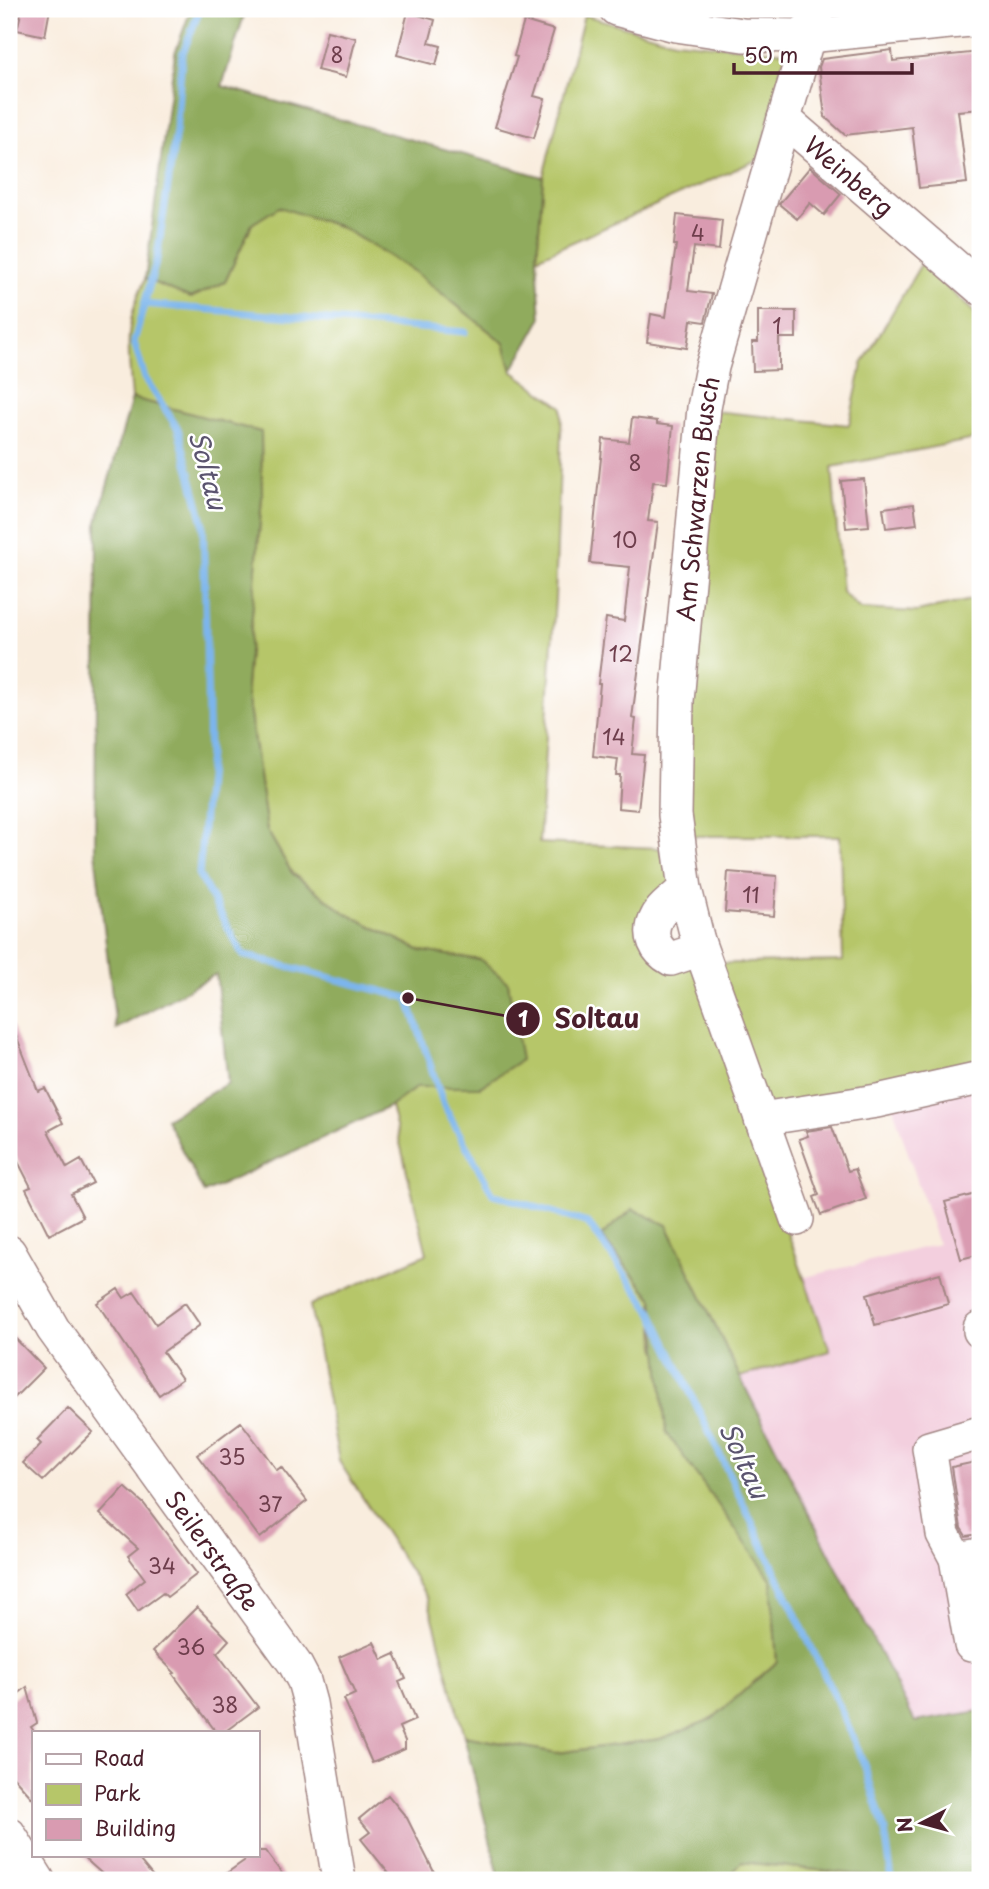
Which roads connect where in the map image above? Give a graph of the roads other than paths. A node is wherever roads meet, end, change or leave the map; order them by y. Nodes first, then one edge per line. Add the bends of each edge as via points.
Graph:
1 (616, 9) edge
2 (980, 19) edge
3 (812, 23) edge
4 (784, 119) junction
5 (980, 288) edge
6 (685, 889) junction
7 (698, 941) junction
8 (980, 1078) edge
9 (761, 1119) junction
10 (797, 1219) dead end
11 (9, 1252) edge
12 (980, 1433) edge
13 (968, 1556) edge
14 (980, 1643) edge
15 (9, 1834) edge
16 (38, 1880) edge
17 (339, 1880) edge

1 - 3 street via 676,25 743,34
2 - 3 street
3 - 4 street, Weinberg
4 - 5 street, Weinberg
4 - 6 street, Am Schwarzen Busch via 704,408 677,701 675,815
6 - 7 street, Am Schwarzen Busch
6 - 7 street via 657,917 652,937 659,953 671,959 692,952
7 - 9 street, Am Schwarzen Busch
8 - 9 street via 877,1101
9 - 10 street, Am Schwarzen Busch
11 - 17 street, Seilerstraße via 53,1329 304,1681
12 - 13 street via 929,1448 943,1534
13 - 14 street via 971,1645
15 - 16 street

